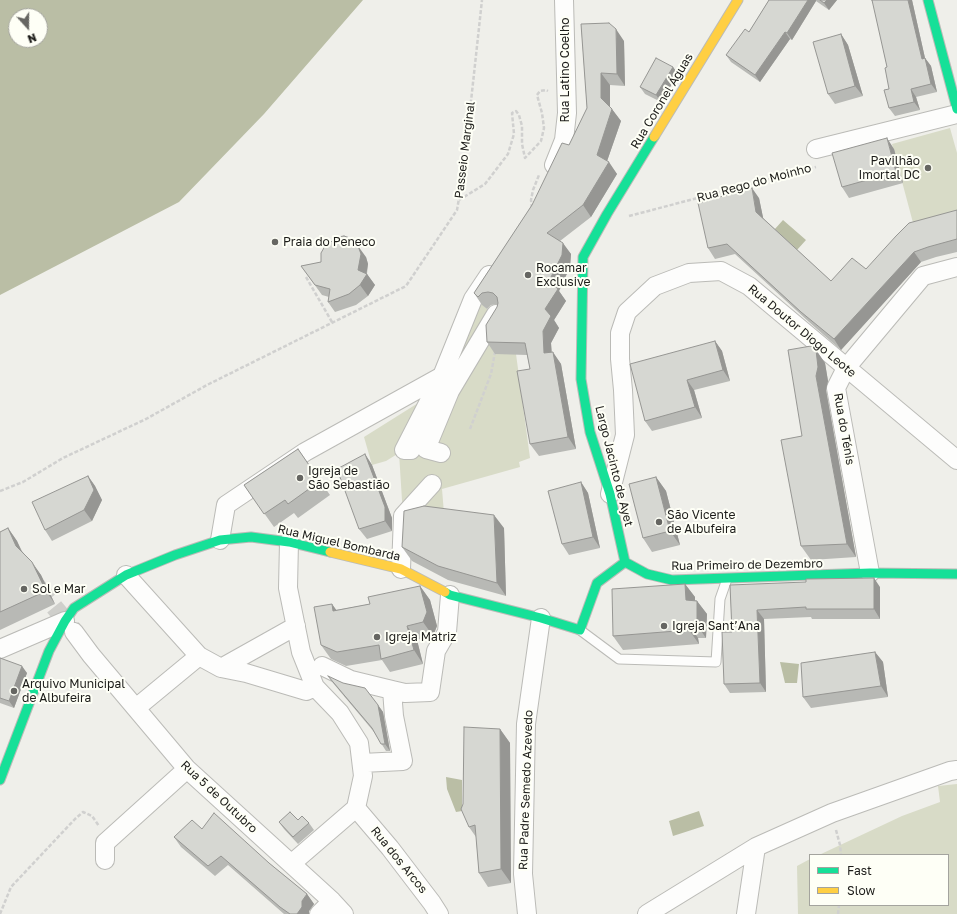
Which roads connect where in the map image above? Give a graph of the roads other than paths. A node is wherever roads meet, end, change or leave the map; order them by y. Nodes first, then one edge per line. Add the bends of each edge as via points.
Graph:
1 (564, 0) edge
2 (738, 0) edge
3 (928, 0) edge
4 (957, 109) edge
5 (957, 114) edge
6 (816, 149) road end
7 (544, 175) road end
8 (605, 218) joint
9 (498, 261) edge
10 (957, 267) edge
11 (496, 314) edge
12 (846, 368) junction
13 (446, 383) junction
14 (441, 453) dead end
15 (957, 460) edge
16 (432, 484) dead end
17 (610, 494) junction
18 (220, 540) junction
19 (289, 542) junction
20 (625, 562) junction
21 (401, 569) junction
22 (870, 573) junction
23 (957, 574) edge
24 (126, 575) junction
25 (727, 579) junction
26 (450, 595) junction
27 (541, 618) junction
28 (71, 620) junction
29 (296, 626) junction
30 (580, 630) junction
31 (0, 649) edge
32 (199, 656) junction
33 (322, 666) dead end
34 (221, 668) junction
35 (314, 687) junction
36 (392, 690) junction
37 (136, 708) junction
38 (362, 763) junction
39 (187, 769) junction
40 (957, 770) edge
41 (0, 780) edge
42 (356, 808) junction
43 (756, 847) junction
44 (105, 852) road end
45 (291, 864) junction
46 (332, 901) junction
47 (319, 914) edge
48 (344, 914) edge
49 (439, 914) edge
50 (527, 914) edge
51 (647, 914) edge
52 (746, 914) edge

1 - 7 street, Rua Latino Coelho via 567,113 564,140
2 - 8 street, Rua Coronel Águas
3 - 4 street
5 - 6 street, Rua Rego do Moinho
8 - 17 street, Largo Jacinto de Ayet via 583,257 581,379 590,432
9 - 13 street via 473,299
10 - 12 street, Rua do Ténis via 924,276
11 - 13 street
12 - 15 street, Rua Doutor Diogo Leote
12 - 17 street, Rua Doutor Diogo Leote via 749,286 721,271 689,273 655,286 627,312 620,334 625,435
12 - 22 street, Rua do Ténis via 836,388
13 - 14 street via 426,449
13 - 18 street via 305,452 226,505
16 - 21 street via 403,516
17 - 20 street, Largo Jacinto de Ayet
18 - 19 street, Rua Miguel Bombarda via 251,537
18 - 24 street, Rua Miguel Bombarda
19 - 21 street, Rua Miguel Bombarda
19 - 29 street via 288,588
20 - 25 street, Rua Primeiro de Dezembro via 647,574 672,580
20 - 30 street via 598,583
21 - 26 street, Rua Miguel Bombarda
22 - 23 street, Rua Primeiro de Dezembro
22 - 25 street, Rua Primeiro de Dezembro
24 - 28 street, Rua Miguel Bombarda
24 - 32 street
25 - 30 lane via 720,600 716,662 619,659
26 - 27 street, Rua Miguel Bombarda
26 - 36 street via 447,632 436,651 430,692 405,693
27 - 30 street, Rua Miguel Bombarda
27 - 50 street, Rua Padre Semedo Azevedo via 526,724 523,874
28 - 31 street
28 - 37 street, Rua 5 de Outubro via 91,655
28 - 41 street via 49,651
29 - 34 street
29 - 35 street via 301,652
32 - 34 street
32 - 37 street
33 - 36 street via 351,680
34 - 35 street via 306,691
35 - 38 street via 340,714 359,743
36 - 38 street via 394,716 403,760
37 - 39 street, Rua 5 de Outubro
38 - 42 street via 363,776
39 - 44 street
39 - 45 street, Rua 5 de Outubro
40 - 43 street via 832,814
42 - 45 street
42 - 49 street, Rua dos Arcos via 390,848
43 - 51 street
43 - 52 street
45 - 46 street, Rua 5 de Outubro
46 - 47 street
46 - 48 street, Rua 5 de Outubro

